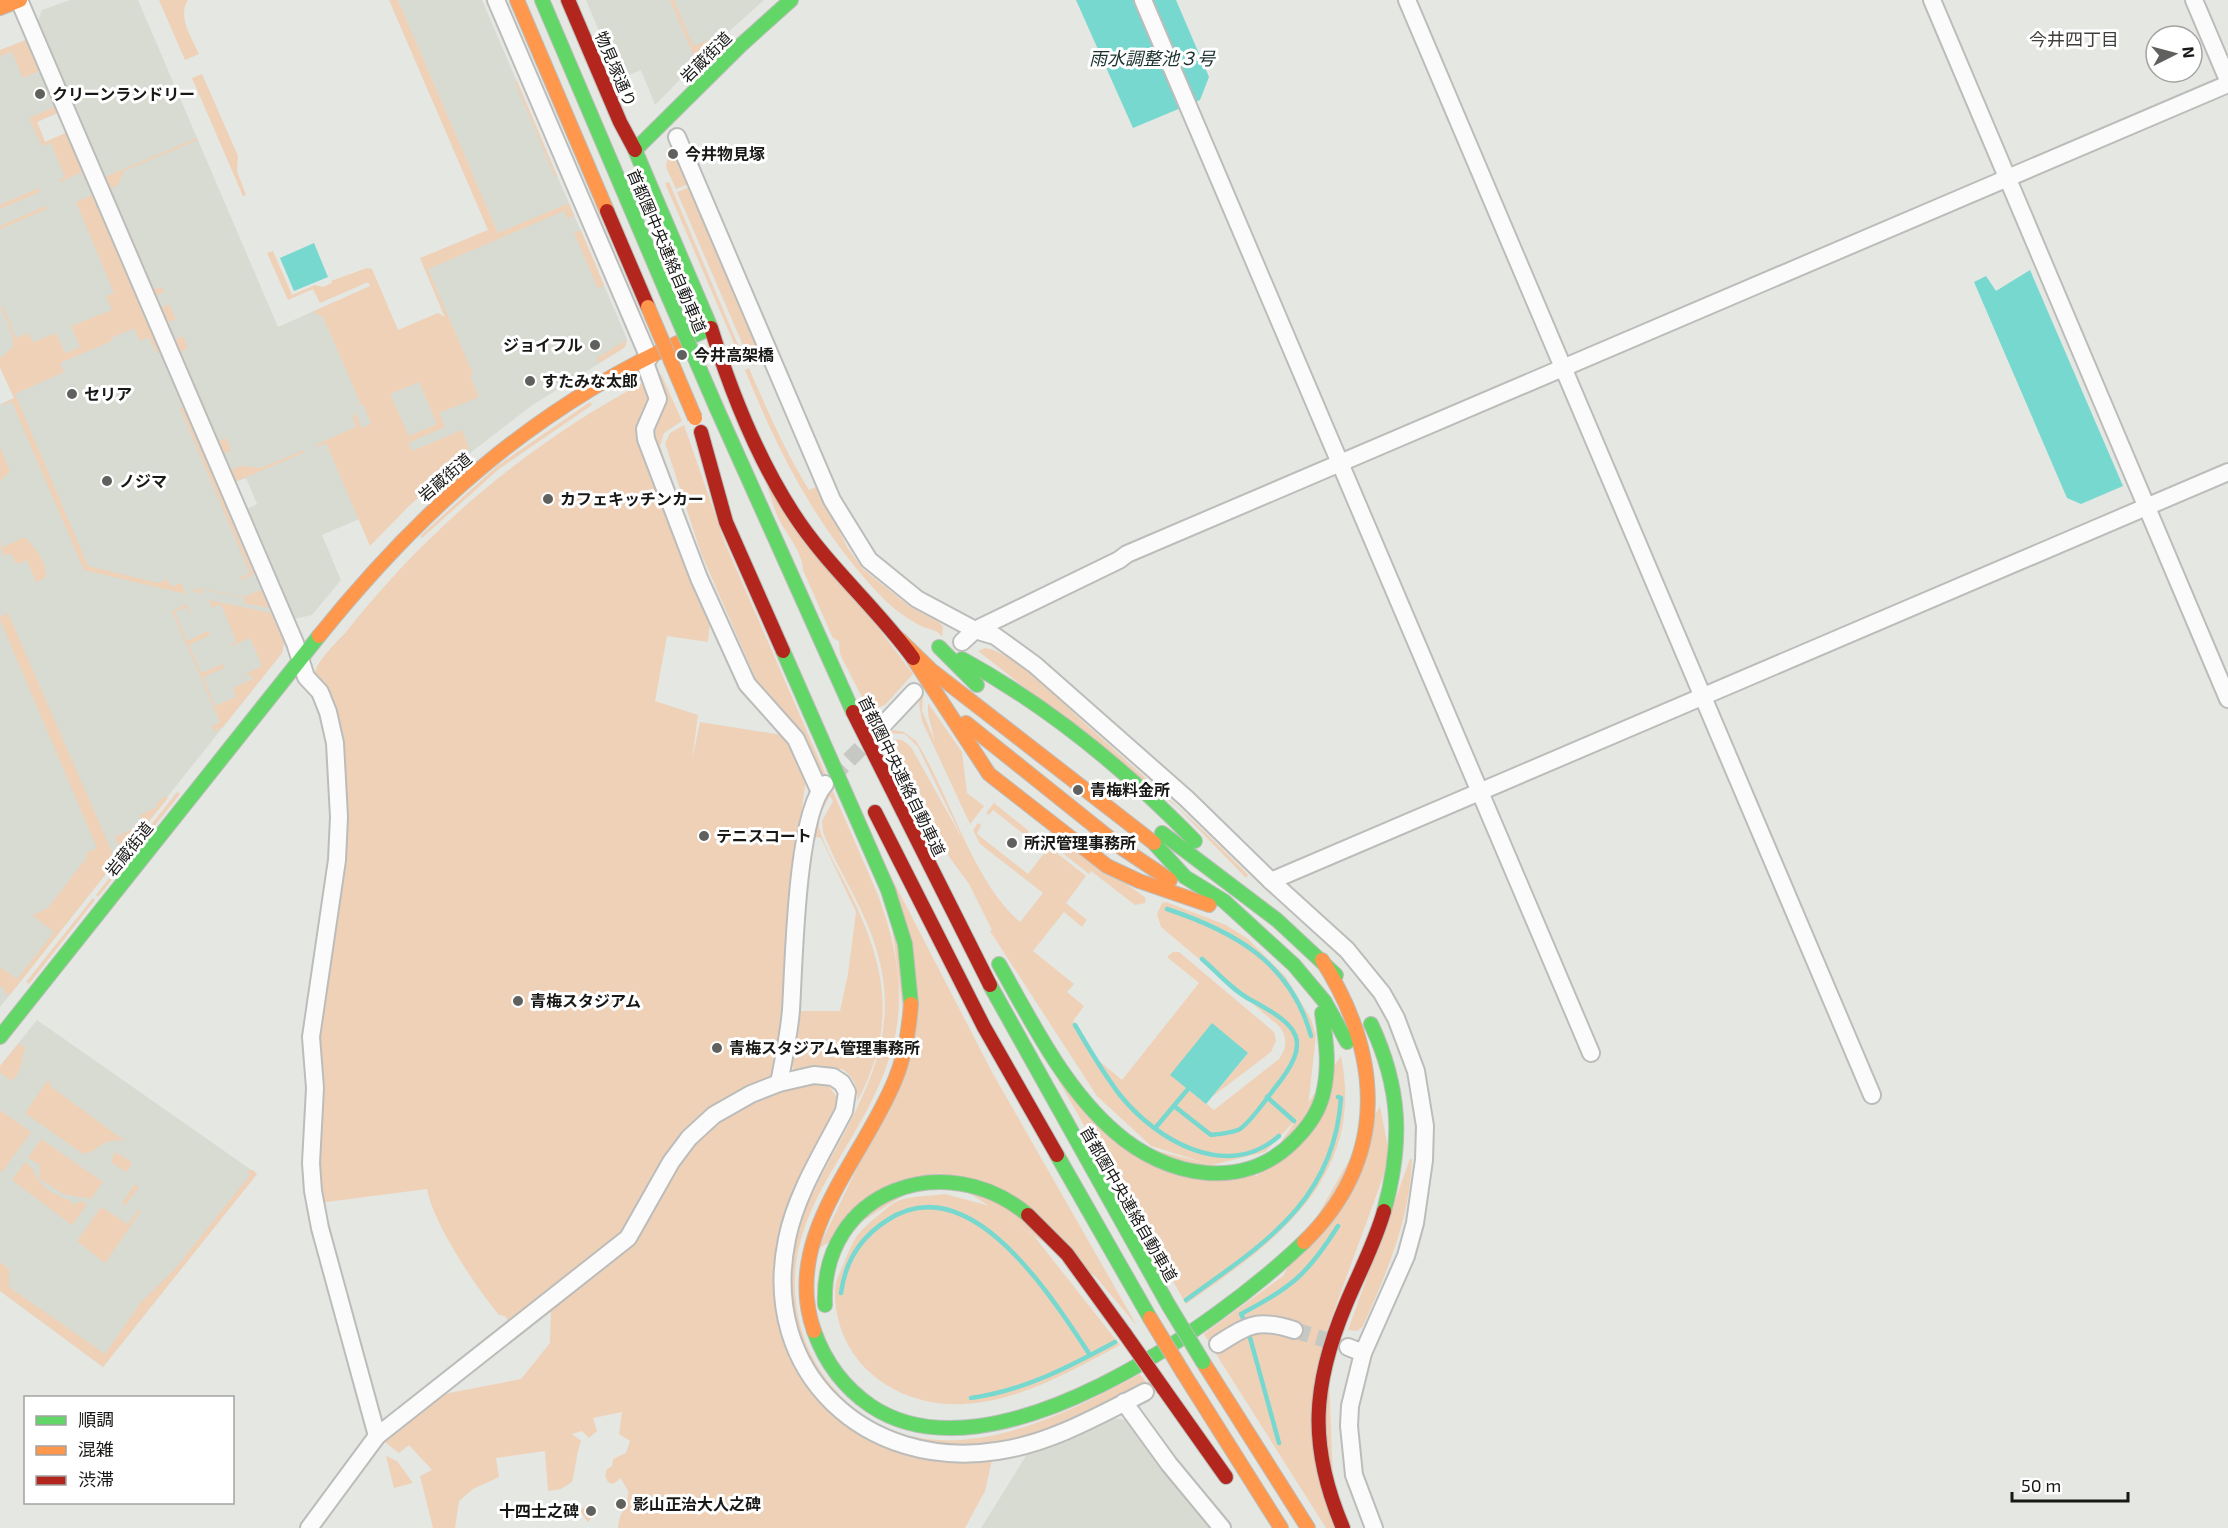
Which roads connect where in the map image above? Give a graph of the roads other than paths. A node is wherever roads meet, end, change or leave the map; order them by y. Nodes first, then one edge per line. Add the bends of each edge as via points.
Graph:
1 (19, 0) edge
2 (496, 0) edge
3 (517, 0) edge
4 (542, 0) edge
5 (568, 0) edge
6 (791, 0) edge
7 (1143, 0) edge
8 (1407, 0) edge
9 (1932, 0) edge
10 (2194, 0) edge
11 (0, 8) edge
12 (2228, 82) edge
13 (677, 137) dead end
14 (635, 150) junction
15 (2007, 178) junction
16 (711, 328) junction
17 (646, 359) junction
18 (1563, 368) junction
19 (701, 432) junction
20 (1339, 463) junction
21 (2228, 472) edge
22 (2147, 507) junction
23 (904, 635) junction
24 (968, 636) junction
25 (300, 660) junction
26 (835, 677) junction
27 (813, 682) dead end
28 (931, 683) junction
29 (914, 692) dead end
30 (991, 696) dead end
31 (1702, 696) junction
32 (2228, 699) edge
33 (946, 707) junction
34 (883, 725) tunnel mouth
35 (1055, 748) dead end
36 (1479, 791) junction
37 (870, 804) dead end
38 (1270, 881) junction
39 (1180, 891) junction
40 (1252, 900) junction
41 (1235, 914) junction
42 (977, 927) dead end
43 (994, 956) dead end
44 (1322, 960) junction
45 (1313, 990) junction
46 (0, 1037) edge
47 (1591, 1053) dead end
48 (779, 1083) junction
49 (1872, 1095) dead end
50 (1217, 1296) dead end
51 (1194, 1312) dead end
52 (827, 1321) dead end
53 (1294, 1329) tunnel mouth
54 (1218, 1344) dead end
55 (837, 1347) dead end
56 (1123, 1355) dead end
57 (1076, 1380) dead end
58 (1145, 1392) dead end
59 (1124, 1402) junction
60 (377, 1436) junction
61 (1235, 1489) dead end
62 (309, 1528) edge
63 (1222, 1528) edge
64 (1281, 1528) edge
65 (1308, 1528) edge
66 (1342, 1528) edge
67 (1374, 1528) edge

1 - 11 main road
1 - 25 street
2 - 17 street
3 - 19 main road, bridge
4 - 26 main road, 首都圏中央連絡自動車道, bridge
5 - 14 main road, 物見塚通り
6 - 14 main road, 岩蔵街道
7 - 20 street
8 - 18 street
9 - 15 street
10 - 12 street
12 - 15 street
13 - 24 street via 849,532 888,578
14 - 16 main road
15 - 18 street
15 - 22 street
16 - 17 main road, 岩蔵街道
16 - 23 main road via 734,360 764,430 827,543
17 - 25 main road, 岩蔵街道 via 538,423 448,495 381,562
17 - 48 street via 658,399 645,429 647,445 699,578 747,684 796,739 822,787 810,815 805,847 789,1026
18 - 20 street
18 - 31 street
19 - 27 main road
19 - 44 main road via 728,527 890,897 908,963 909,1020 899,1069 876,1119 828,1201 814,1235 807,1267 807,1307 817,1342 853,1393 886,1414 929,1428 986,1427 1029,1416 1092,1388 1167,1346 1237,1298 1296,1250 1345,1190 1359,1159 1368,1121 1368,1076 1362,1040 1349,1005
20 - 24 street via 1127,554
20 - 36 street
21 - 22 street
22 - 31 street
22 - 32 street
23 - 28 main road
23 - 41 main road via 931,670 1147,837 1184,876 1225,902
24 - 38 street via 995,636 1035,665 1186,799
25 - 46 main road, 岩蔵街道
25 - 60 street via 328,712 339,817 337,860 311,1037 315,1088 313,1191
26 - 42 main road
26 - 65 main road, 首都圏中央連絡自動車道, bridge via 994,996 1080,1152 1169,1306
28 - 33 main road
28 - 39 main road via 1164,863
29 - 34 street
30 - 40 main road via 934,644 1054,732 1225,873
31 - 36 street
31 - 49 street
33 - 39 main road
33 - 39 main road via 966,738 1094,841
35 - 40 main road
36 - 38 street
36 - 47 street
37 - 64 main road, bridge via 984,1027 1150,1318
38 - 67 street via 1329,932 1364,969 1396,1018 1416,1071 1425,1126 1415,1223 1406,1256 1356,1350 1349,1434 1354,1474
39 - 41 main road
40 - 44 main road
41 - 45 main road via 1274,944
43 - 45 main road via 1068,1076 1112,1129 1162,1164 1181,1172 1209,1176 1240,1173 1278,1157 1294,1144 1317,1114 1326,1089 1329,1055 1324,1022
44 - 66 main road via 1363,1010 1379,1039 1393,1082 1398,1140 1386,1206 1333,1336 1318,1398 1322,1470
45 - 50 main road via 1336,1020 1351,1057 1355,1099 1349,1145 1330,1188 1303,1224
48 - 59 street via 826,1075 838,1079 847,1092 844,1111 796,1206 786,1241 783,1274 785,1309 796,1350 834,1407 862,1427 903,1445 974,1453 1037,1442
48 - 60 street via 730,1105 700,1126 671,1162 634,1229 620,1245
51 - 56 main road
52 - 61 main road, bridge via 826,1274 835,1247 849,1224 868,1205 892,1191 919,1183 962,1183 985,1190 1033,1219 1077,1265
53 - 54 street via 1272,1323 1254,1324
55 - 57 main road via 848,1365 878,1394 928,1413 985,1413 1036,1399
58 - 59 street
59 - 63 street
60 - 62 street

